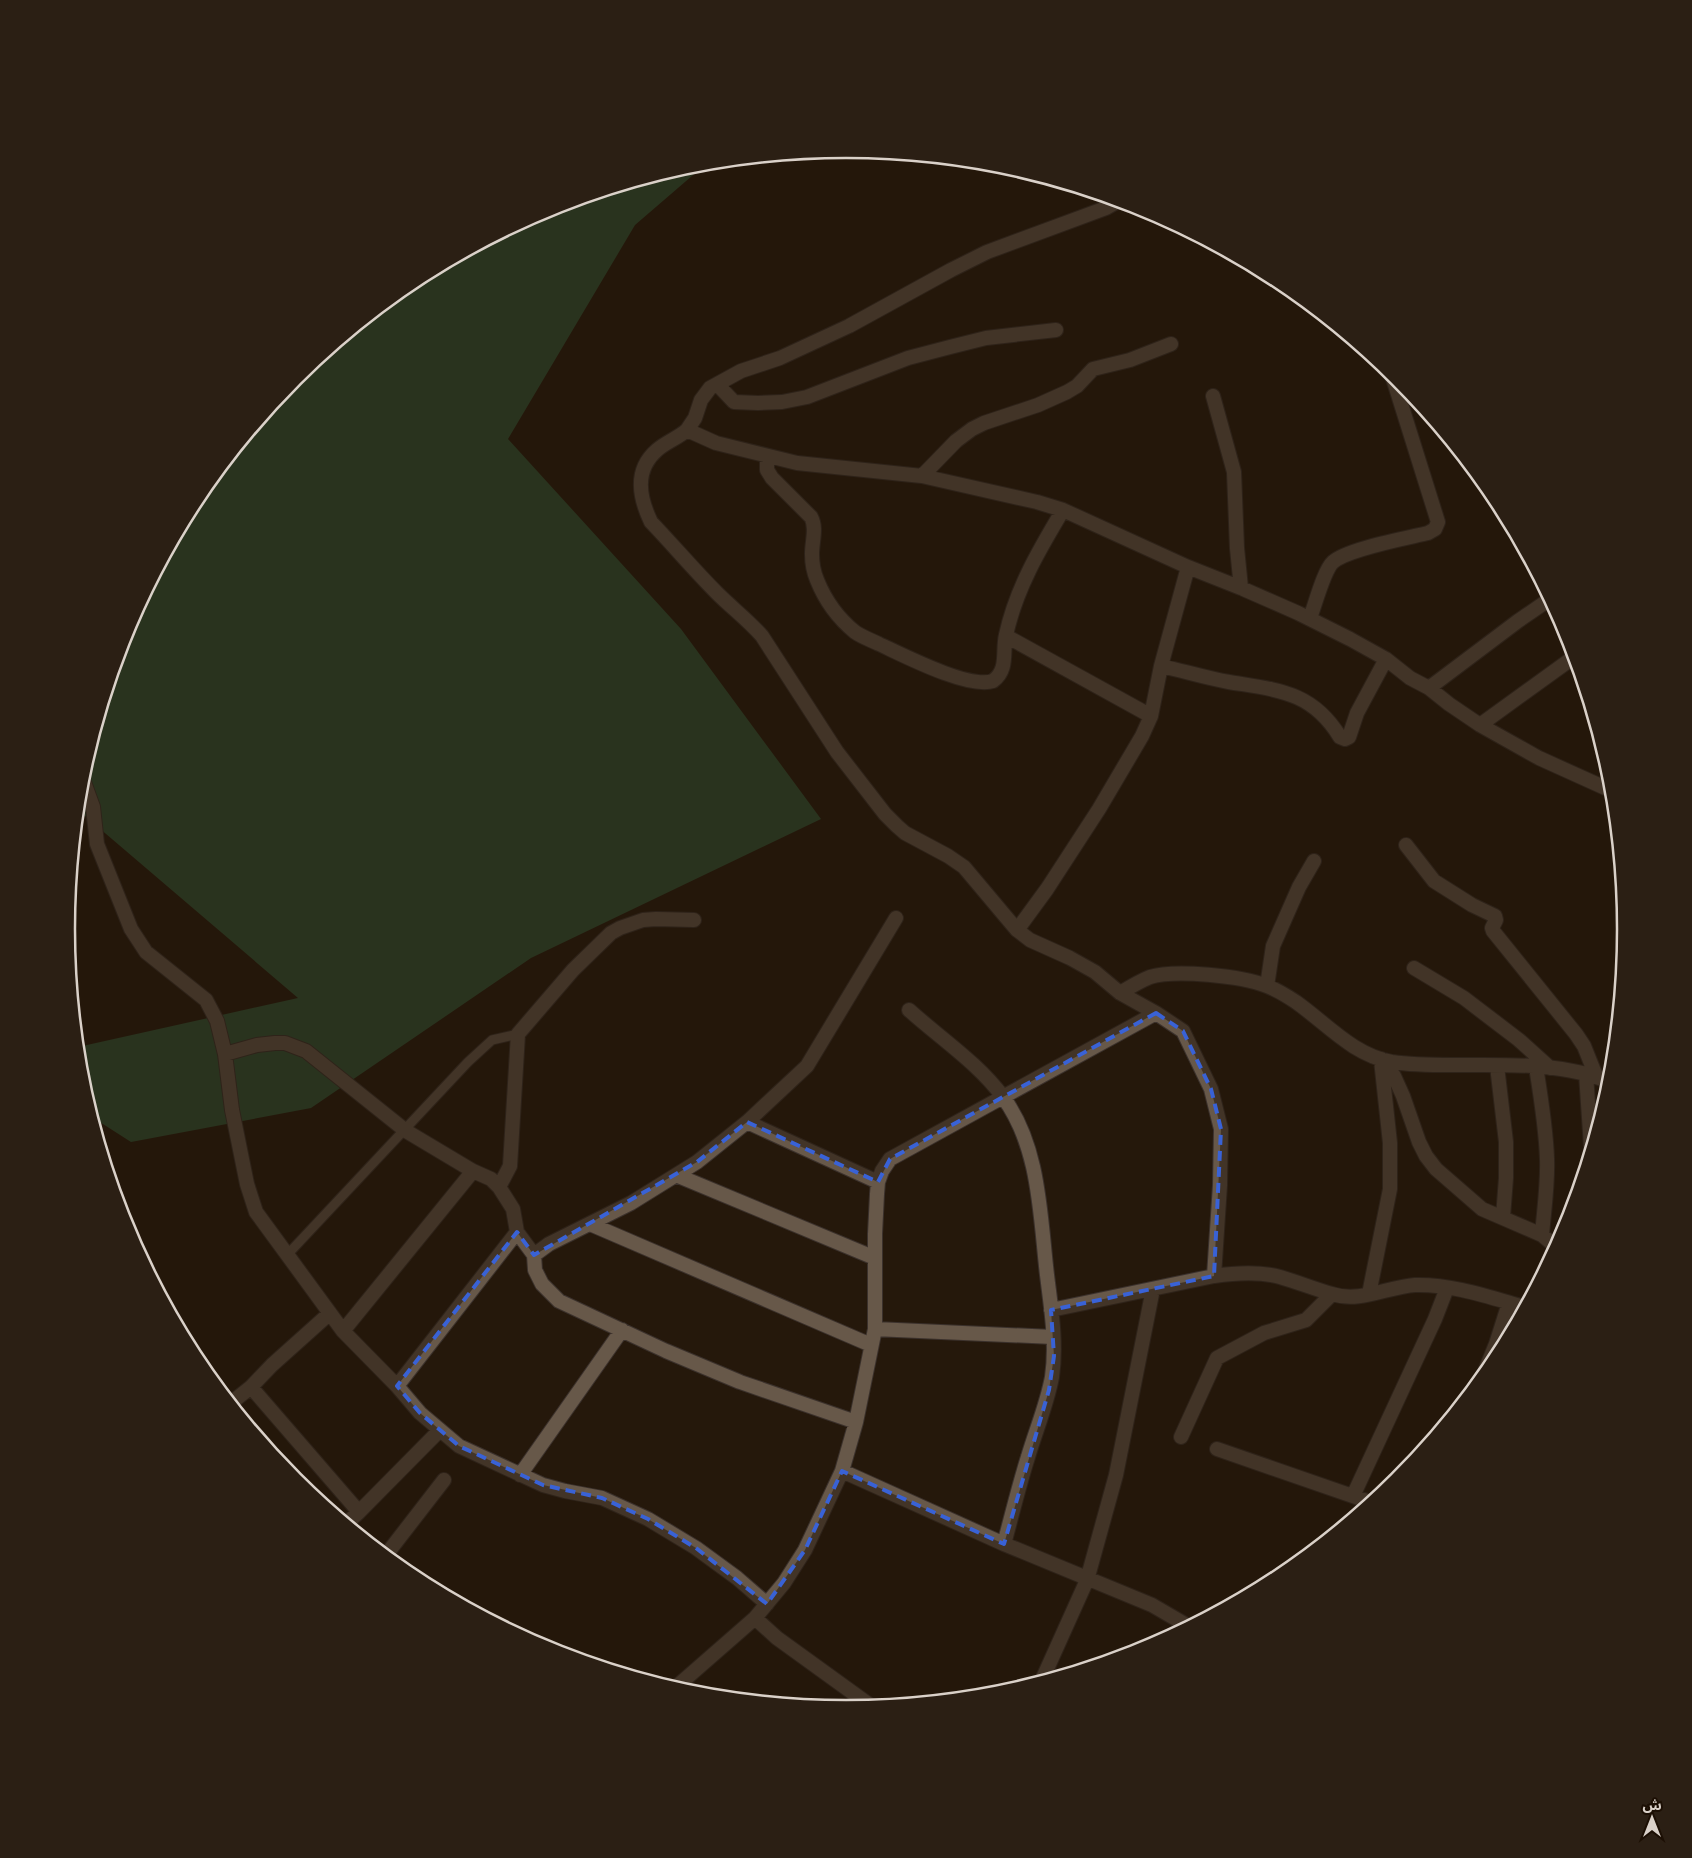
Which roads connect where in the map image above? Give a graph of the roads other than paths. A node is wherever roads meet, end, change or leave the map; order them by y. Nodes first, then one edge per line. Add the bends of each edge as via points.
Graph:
1 (1111, 205) edge
2 (1056, 330) dead end
3 (1172, 344) dead end
4 (717, 384) junction
5 (1397, 390) edge
6 (1213, 396) dead end
7 (687, 430) junction
8 (766, 457) junction
9 (922, 476) junction
10 (1063, 510) junction
11 (1188, 567) junction
12 (1241, 588) junction
13 (1544, 603) edge
14 (1310, 618) junction
15 (1006, 636) junction
16 (1386, 659) junction
17 (1568, 661) edge
18 (1161, 666) junction
19 (1429, 688) junction
20 (1151, 716) junction
21 (1480, 725) junction
22 (1603, 787) edge
23 (88, 793) edge
24 (1406, 845) dead end
25 (1314, 861) dead end
26 (896, 918) dead end
27 (694, 920) dead end
28 (1018, 930) junction
29 (1414, 968) dead end
30 (1267, 986) junction
31 (1120, 993) junction
32 (909, 1010) dead end
33 (1156, 1013) junction
34 (518, 1034) junction
35 (226, 1054) junction
36 (1380, 1059) junction
37 (1497, 1066) junction
38 (1536, 1067) junction
39 (1550, 1068) junction
40 (1591, 1075) junction
41 (1602, 1079) edge
42 (1003, 1097) junction
43 (747, 1122) junction
44 (1591, 1129) edge
45 (406, 1130) junction
46 (473, 1171) junction
47 (676, 1175) junction
48 (878, 1182) junction
49 (499, 1187) junction
50 (1504, 1217) junction
51 (590, 1224) junction
52 (517, 1232) junction
53 (1542, 1235) junction
54 (1550, 1242) edge
55 (534, 1255) junction
56 (287, 1256) junction
57 (875, 1258) junction
58 (1214, 1276) junction
59 (1447, 1288) junction
60 (1153, 1289) junction
61 (1332, 1294) junction
62 (1369, 1294) junction
63 (1509, 1302) junction
64 (1519, 1305) edge
65 (1051, 1310) junction
66 (330, 1313) junction
67 (875, 1329) junction
68 (622, 1330) junction
69 (344, 1331) junction
70 (1053, 1337) junction
71 (1497, 1342) edge
72 (871, 1345) junction
73 (397, 1386) junction
74 (251, 1387) junction
75 (235, 1400) edge
76 (856, 1422) junction
77 (439, 1431) junction
78 (1181, 1437) dead end
79 (1217, 1449) dead end
80 (842, 1471) junction
81 (520, 1475) junction
82 (444, 1480) dead end
83 (1353, 1496) junction
84 (1364, 1500) edge
85 (359, 1512) junction
86 (351, 1520) edge
87 (1004, 1544) junction
88 (390, 1550) edge
89 (1088, 1580) junction
90 (767, 1604) junction
91 (755, 1618) junction
92 (1182, 1622) edge
93 (1044, 1674) edge
94 (682, 1682) edge
95 (863, 1699) edge

1 - 4 street via 987,252 849,326
2 - 4 street via 986,338 908,358 807,397 782,402 734,402
3 - 9 street via 1130,360 1093,369 1067,392 972,429
4 - 7 street via 704,394
5 - 14 street via 1438,522 1428,533 1345,554 1333,562
6 - 12 street via 1234,472
7 - 8 street
7 - 28 street via 657,450 641,474 641,495 652,522 717,593 762,636 837,752 885,814 905,833 964,867
8 - 9 street
8 - 15 street via 766,470 815,524 812,555 817,579 838,615 857,634 927,666 983,682 994,681 1001,672
9 - 10 street
10 - 11 street
10 - 15 street via 1022,583
11 - 12 street
11 - 18 street
12 - 14 street
13 - 19 street
14 - 16 street
15 - 20 street
16 - 18 street via 1345,740 1320,710 1290,694
16 - 19 street
17 - 21 street
18 - 20 street
19 - 21 street
20 - 28 street via 1099,809
21 - 22 street via 1539,758
23 - 35 street via 97,844 131,929 146,952 206,1000 217,1020
24 - 40 street via 1434,881 1495,918 1493,931 1584,1046
25 - 30 street via 1273,946
26 - 43 street via 806,1066
27 - 34 street via 642,920 612,933 573,970
28 - 31 street via 1030,940 1095,972
29 - 39 street via 1464,998
30 - 31 street via 1231,978 1169,974 1150,977
30 - 36 street via 1298,1003 1352,1045
31 - 33 street
32 - 42 street via 972,1064
33 - 42 street
33 - 58 street via 1182,1032 1211,1090 1221,1129
34 - 45 lane via 492,1040
34 - 49 street via 510,1166
35 - 45 street via 265,1044 293,1045 306,1051
35 - 56 street via 232,1110 253,1204
36 - 37 street via 1418,1065
36 - 50 street via 1399,1086 1426,1156 1474,1203
36 - 62 street via 1391,1172 1388,1205
37 - 38 street
37 - 50 street via 1506,1142
38 - 39 street
38 - 53 street via 1547,1158
39 - 40 street
40 - 41 street
40 - 44 street
42 - 48 street via 890,1159
42 - 65 street via 1015,1117 1033,1169
43 - 47 street
43 - 48 street
45 - 46 street
45 - 56 lane
46 - 49 street via 491,1179
46 - 69 street
47 - 51 street
47 - 57 street
48 - 57 street
49 - 52 street via 513,1209
50 - 53 street
51 - 55 street
51 - 72 street
52 - 55 street
52 - 73 street
53 - 54 street
55 - 68 street via 535,1270 542,1284 559,1301
56 - 66 street
57 - 67 street
58 - 60 street
58 - 61 street via 1250,1273 1272,1276
59 - 62 street via 1416,1285
59 - 63 street
59 - 83 street
60 - 65 street
60 - 89 street via 1116,1475
61 - 62 street via 1356,1297
61 - 78 street via 1306,1320 1264,1333 1217,1358
63 - 64 street
63 - 71 street
65 - 70 street
66 - 69 street
66 - 74 street
67 - 70 street
67 - 72 street
68 - 76 street via 740,1382
68 - 81 street
69 - 73 street
70 - 87 street via 1049,1390
72 - 76 street
73 - 77 street
74 - 75 street
74 - 85 street
76 - 80 street
77 - 81 street via 459,1446
77 - 85 street
79 - 83 street
80 - 87 street
80 - 90 street via 805,1550
81 - 90 street via 543,1485 602,1498 648,1519 696,1548
82 - 88 street
83 - 84 street
85 - 86 street
87 - 89 street
89 - 92 street via 1152,1606
89 - 93 street
90 - 91 street
91 - 94 street
91 - 95 street via 777,1638

